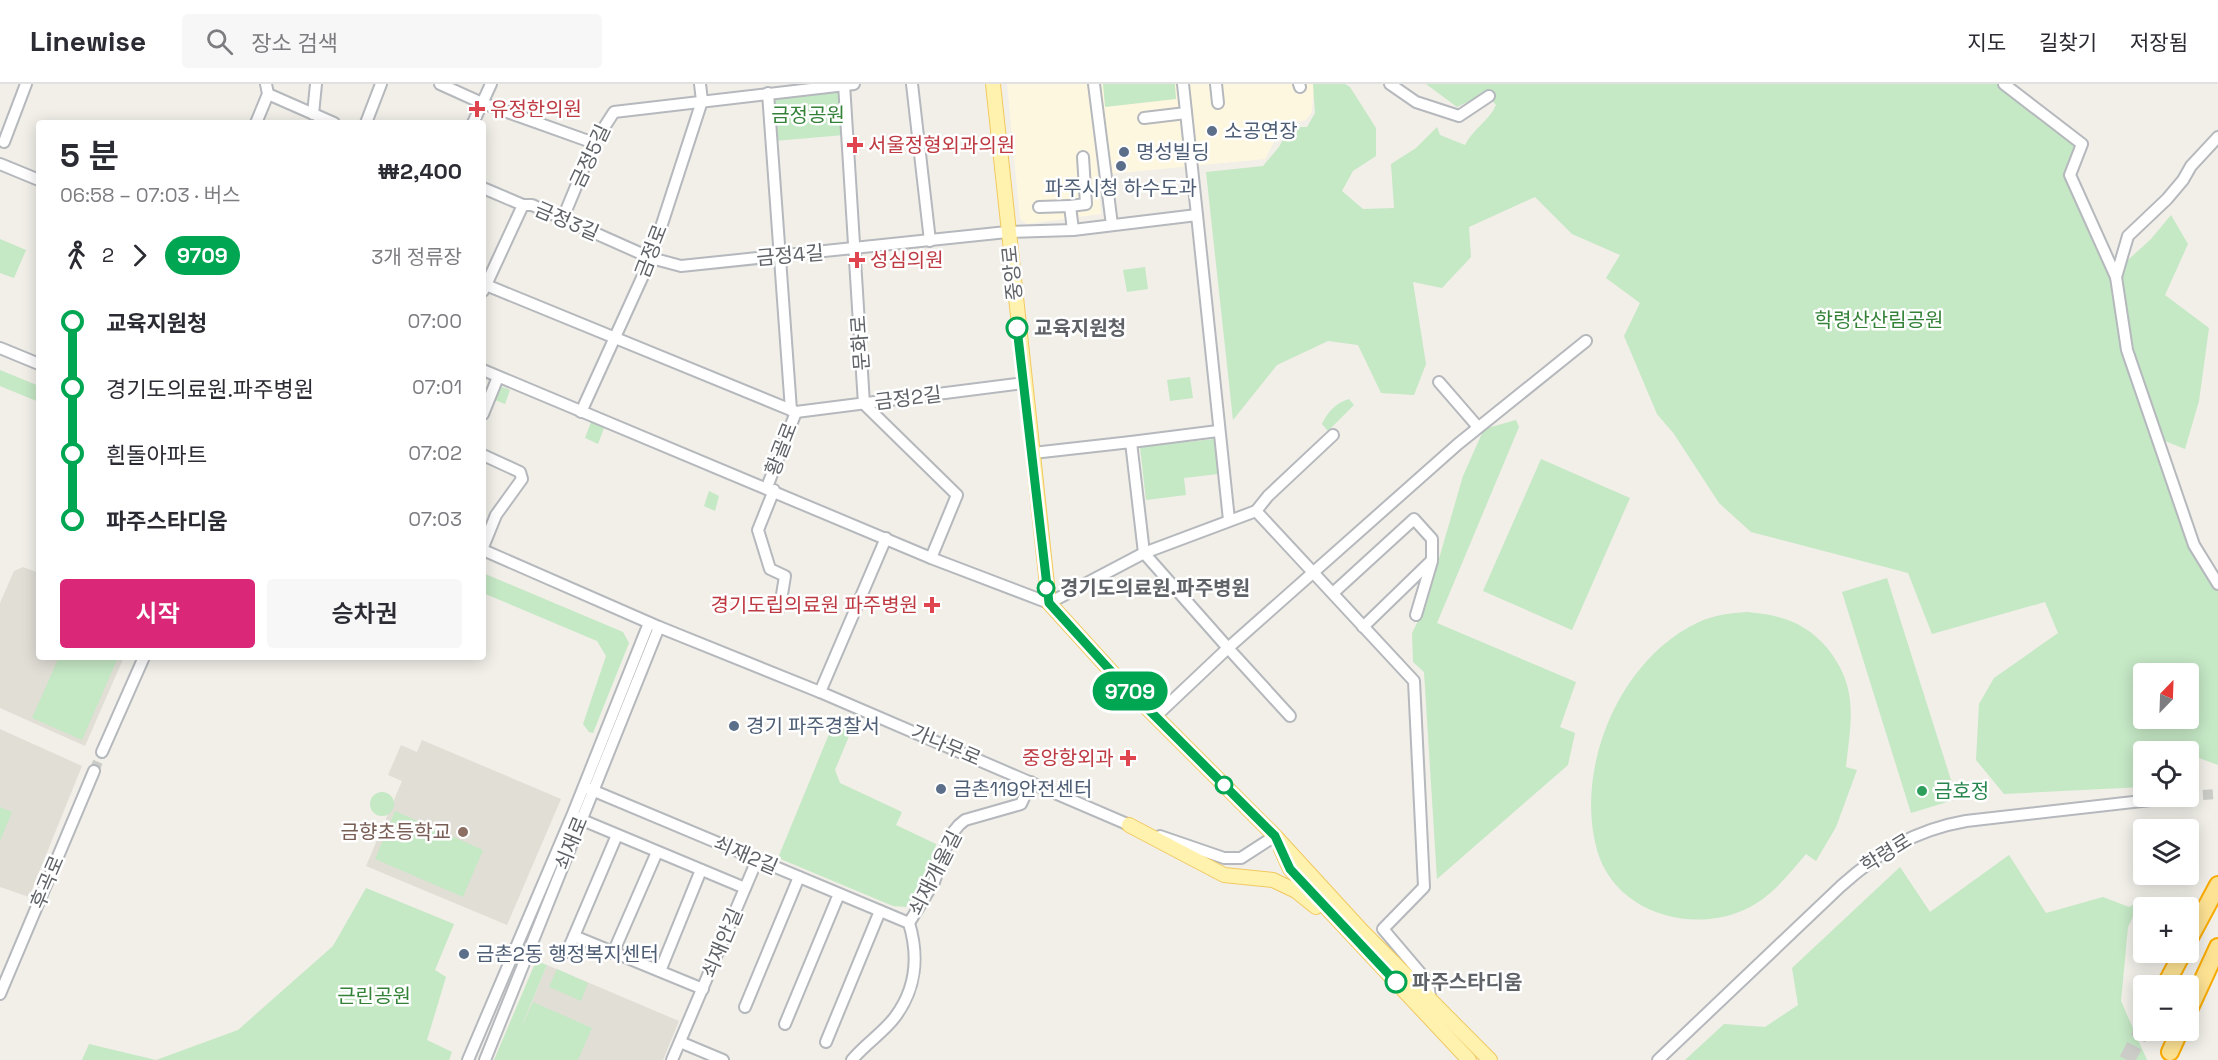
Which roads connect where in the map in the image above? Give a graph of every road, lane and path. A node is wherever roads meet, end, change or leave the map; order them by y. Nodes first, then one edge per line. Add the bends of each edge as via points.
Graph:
1 (26, 84) edge
2 (316, 84) edge
3 (381, 84) edge
4 (440, 84) edge
5 (491, 84) edge
6 (700, 84) edge
7 (847, 84) edge
8 (912, 84) edge
9 (993, 84) edge
10 (1094, 84) edge
11 (1183, 84) edge
12 (1216, 84) edge
13 (1390, 84) edge
14 (2004, 84) edge
15 (267, 89) edge
16 (768, 93) junction
17 (1489, 96) dead end
18 (702, 100) junction
19 (482, 103) junction
20 (1218, 103) dead end
21 (1186, 113) junction
22 (313, 114) junction
23 (1144, 118) dead end
24 (257, 120) edge
25 (327, 120) edge
26 (367, 120) edge
27 (474, 120) edge
28 (2218, 137) edge
29 (4, 142) dead end
30 (594, 143) junction
31 (1083, 157) dead end
32 (0, 165) edge
33 (36, 179) edge
34 (486, 189) edge
35 (523, 205) junction
36 (1070, 206) junction
37 (1039, 207) dead end
38 (1197, 215) junction
39 (563, 218) junction
40 (1112, 225) junction
41 (1073, 230) junction
42 (1007, 232) junction
43 (930, 241) junction
44 (854, 250) junction
45 (779, 256) junction
46 (651, 258) junction
47 (2116, 277) junction
48 (486, 284) edge
49 (486, 289) edge
50 (613, 339) junction
51 (1586, 341) dead end
52 (0, 348) edge
53 (36, 363) edge
54 (486, 371) edge
55 (498, 377) junction
56 (1439, 382) dead end
57 (1024, 383) junction
58 (864, 404) junction
59 (486, 407) edge
60 (794, 411) junction
61 (581, 412) junction
62 (1478, 427) junction
63 (1218, 431) junction
64 (1333, 435) dead end
65 (1131, 442) junction
66 (1033, 453) junction
67 (486, 455) edge
68 (770, 488) junction
69 (1256, 511) junction
70 (1229, 520) junction
71 (886, 538) junction
72 (486, 541) edge
73 (486, 550) edge
74 (1144, 552) junction
75 (931, 558) junction
76 (1432, 561) junction
77 (1313, 572) junction
78 (2218, 584) edge
79 (1333, 593) junction
80 (1049, 603) junction
81 (780, 607) dead end
82 (1416, 615) dead end
83 (654, 625) junction
84 (1363, 627) junction
85 (1228, 648) junction
86 (143, 660) edge
87 (820, 692) junction
88 (1290, 716) dead end
89 (1155, 717) junction
90 (102, 752) tunnel mouth
91 (94, 771) tunnel mouth
92 (1031, 782) junction
93 (588, 789) junction
94 (2133, 802) edge
95 (576, 818) junction
96 (1129, 825) junction
97 (617, 835) junction
98 (1275, 836) junction
99 (657, 852) junction
100 (757, 860) junction
101 (701, 870) junction
102 (799, 877) junction
103 (2218, 885) edge
104 (745, 888) junction
105 (839, 894) junction
106 (880, 911) junction
107 (2199, 920) edge
108 (909, 923) junction
109 (574, 936) junction
110 (2218, 947) edge
111 (1364, 948) junction
112 (567, 952) dead end
113 (613, 953) junction
114 (660, 972) junction
115 (2199, 988) edge
116 (703, 989) junction
117 (0, 994) edge
118 (1430, 998) junction
119 (745, 1007) dead end
120 (785, 1024) dead end
121 (2175, 1041) edge
122 (680, 1042) junction
123 (826, 1042) dead end
124 (2170, 1052) dead end
125 (468, 1060) edge
126 (485, 1060) edge
127 (672, 1060) edge
128 (723, 1060) edge
129 (852, 1060) edge
130 (1469, 1060) edge
131 (1490, 1060) edge
132 (1658, 1060) edge

1 - 29 street
2 - 22 street
3 - 26 street
4 - 19 street
5 - 19 street
6 - 18 street, 금정로
7 - 16 street, 금정5길
7 - 44 street, 문화로
8 - 43 street
9 - 42 main road, 중앙로
10 - 40 street
11 - 21 street
12 - 20 street
13 - 17 street via 1416,102 1459,117
14 - 47 street via 2082,144 2070,175
15 - 22 street
15 - 24 street
16 - 18 street, 금정5길
16 - 45 street
18 - 30 street, 금정5길 via 614,112
18 - 46 street, 금정로
19 - 27 street
19 - 30 street
21 - 23 street
21 - 38 street
22 - 25 street
28 - 47 street via 2191,165 2167,199 2128,236
30 - 39 street, 금정5길
31 - 36 street via 1086,204
32 - 33 street
34 - 35 street, 금정3길
35 - 39 street, 금정3길
35 - 48 street
36 - 37 street
36 - 41 street
38 - 40 street, 금정4길
38 - 63 street
39 - 46 street, 금정3길
40 - 41 street, 금정4길
41 - 42 street, 금정4길
42 - 43 street, 금정4길
42 - 57 main road, 중앙로
43 - 44 street, 금정4길
44 - 45 street, 금정4길
44 - 58 street, 문화로
45 - 46 street, 금정4길 via 681,266
45 - 60 street
46 - 50 street, 금정로
47 - 78 street via 2127,350 2194,545
49 - 50 street, 금정2길
50 - 60 street, 금정2길
50 - 61 street, 금정로
51 - 62 street
52 - 53 street
54 - 55 street
55 - 59 street
55 - 61 street
56 - 62 street
57 - 58 street, 금정2길
57 - 66 main road, 중앙로
58 - 60 street, 금정2길
58 - 75 street via 957,495
60 - 68 street, 황골로
61 - 68 street
62 - 77 street
63 - 65 street
63 - 70 street
64 - 69 street
65 - 66 street
65 - 74 street
66 - 80 main road, 중앙로
67 - 72 street via 520,472 522,479 496,515
68 - 71 street
68 - 81 street, 황골로 via 758,530 770,569 785,576
69 - 70 street
69 - 77 street
70 - 74 street
71 - 75 street
71 - 87 street
73 - 83 street, 가나무로
74 - 80 street
74 - 85 street
75 - 80 street
76 - 79 street via 1432,539 1414,519
76 - 82 street
76 - 84 street
77 - 79 street
77 - 85 street
79 - 84 street
80 - 89 main road
83 - 87 street, 가나무로
83 - 93 street
84 - 118 street via 1414,681 1424,887 1383,929 1428,982
85 - 88 street
85 - 89 street
86 - 90 street
87 - 92 street, 가나무로
89 - 98 main road
91 - 117 street, 후곡로
92 - 96 street, 가나무로
92 - 108 street, 쇠재개울길 via 1021,804 959,825 950,836 934,882
93 - 95 street
93 - 100 street, 쇠재2길
94 - 132 street, 학령로 via 1965,821 1906,838 1864,865
95 - 97 street, 쇠재안길
95 - 125 street
95 - 126 street, 쇠재로
96 - 98 street, 가나무로 via 1224,858 1241,858
96 - 111 main road via 1224,875 1273,880 1296,891
97 - 99 street, 쇠재안길
97 - 109 street
98 - 111 main road via 1290,869
98 - 118 main road via 1362,932
99 - 101 street, 쇠재안길
99 - 113 street
100 - 102 street, 쇠재2길
100 - 104 street, 쇠재안길
101 - 104 street, 쇠재안길
101 - 114 street
102 - 105 street, 쇠재2길
102 - 119 street
103 - 107 highway
104 - 116 street, 쇠재안길
105 - 106 street, 쇠재2길
105 - 120 street
106 - 108 street, 쇠재2길
106 - 123 street
108 - 129 street, 쇠재개울길 via 914,940 914,979 910,990 895,1017
109 - 112 street
109 - 113 street, 쇠재안길
110 - 115 highway
111 - 130 main road
113 - 114 street, 쇠재안길
114 - 116 street, 쇠재안길
116 - 122 street
118 - 131 main road
121 - 124 highway
122 - 127 street
122 - 128 street

